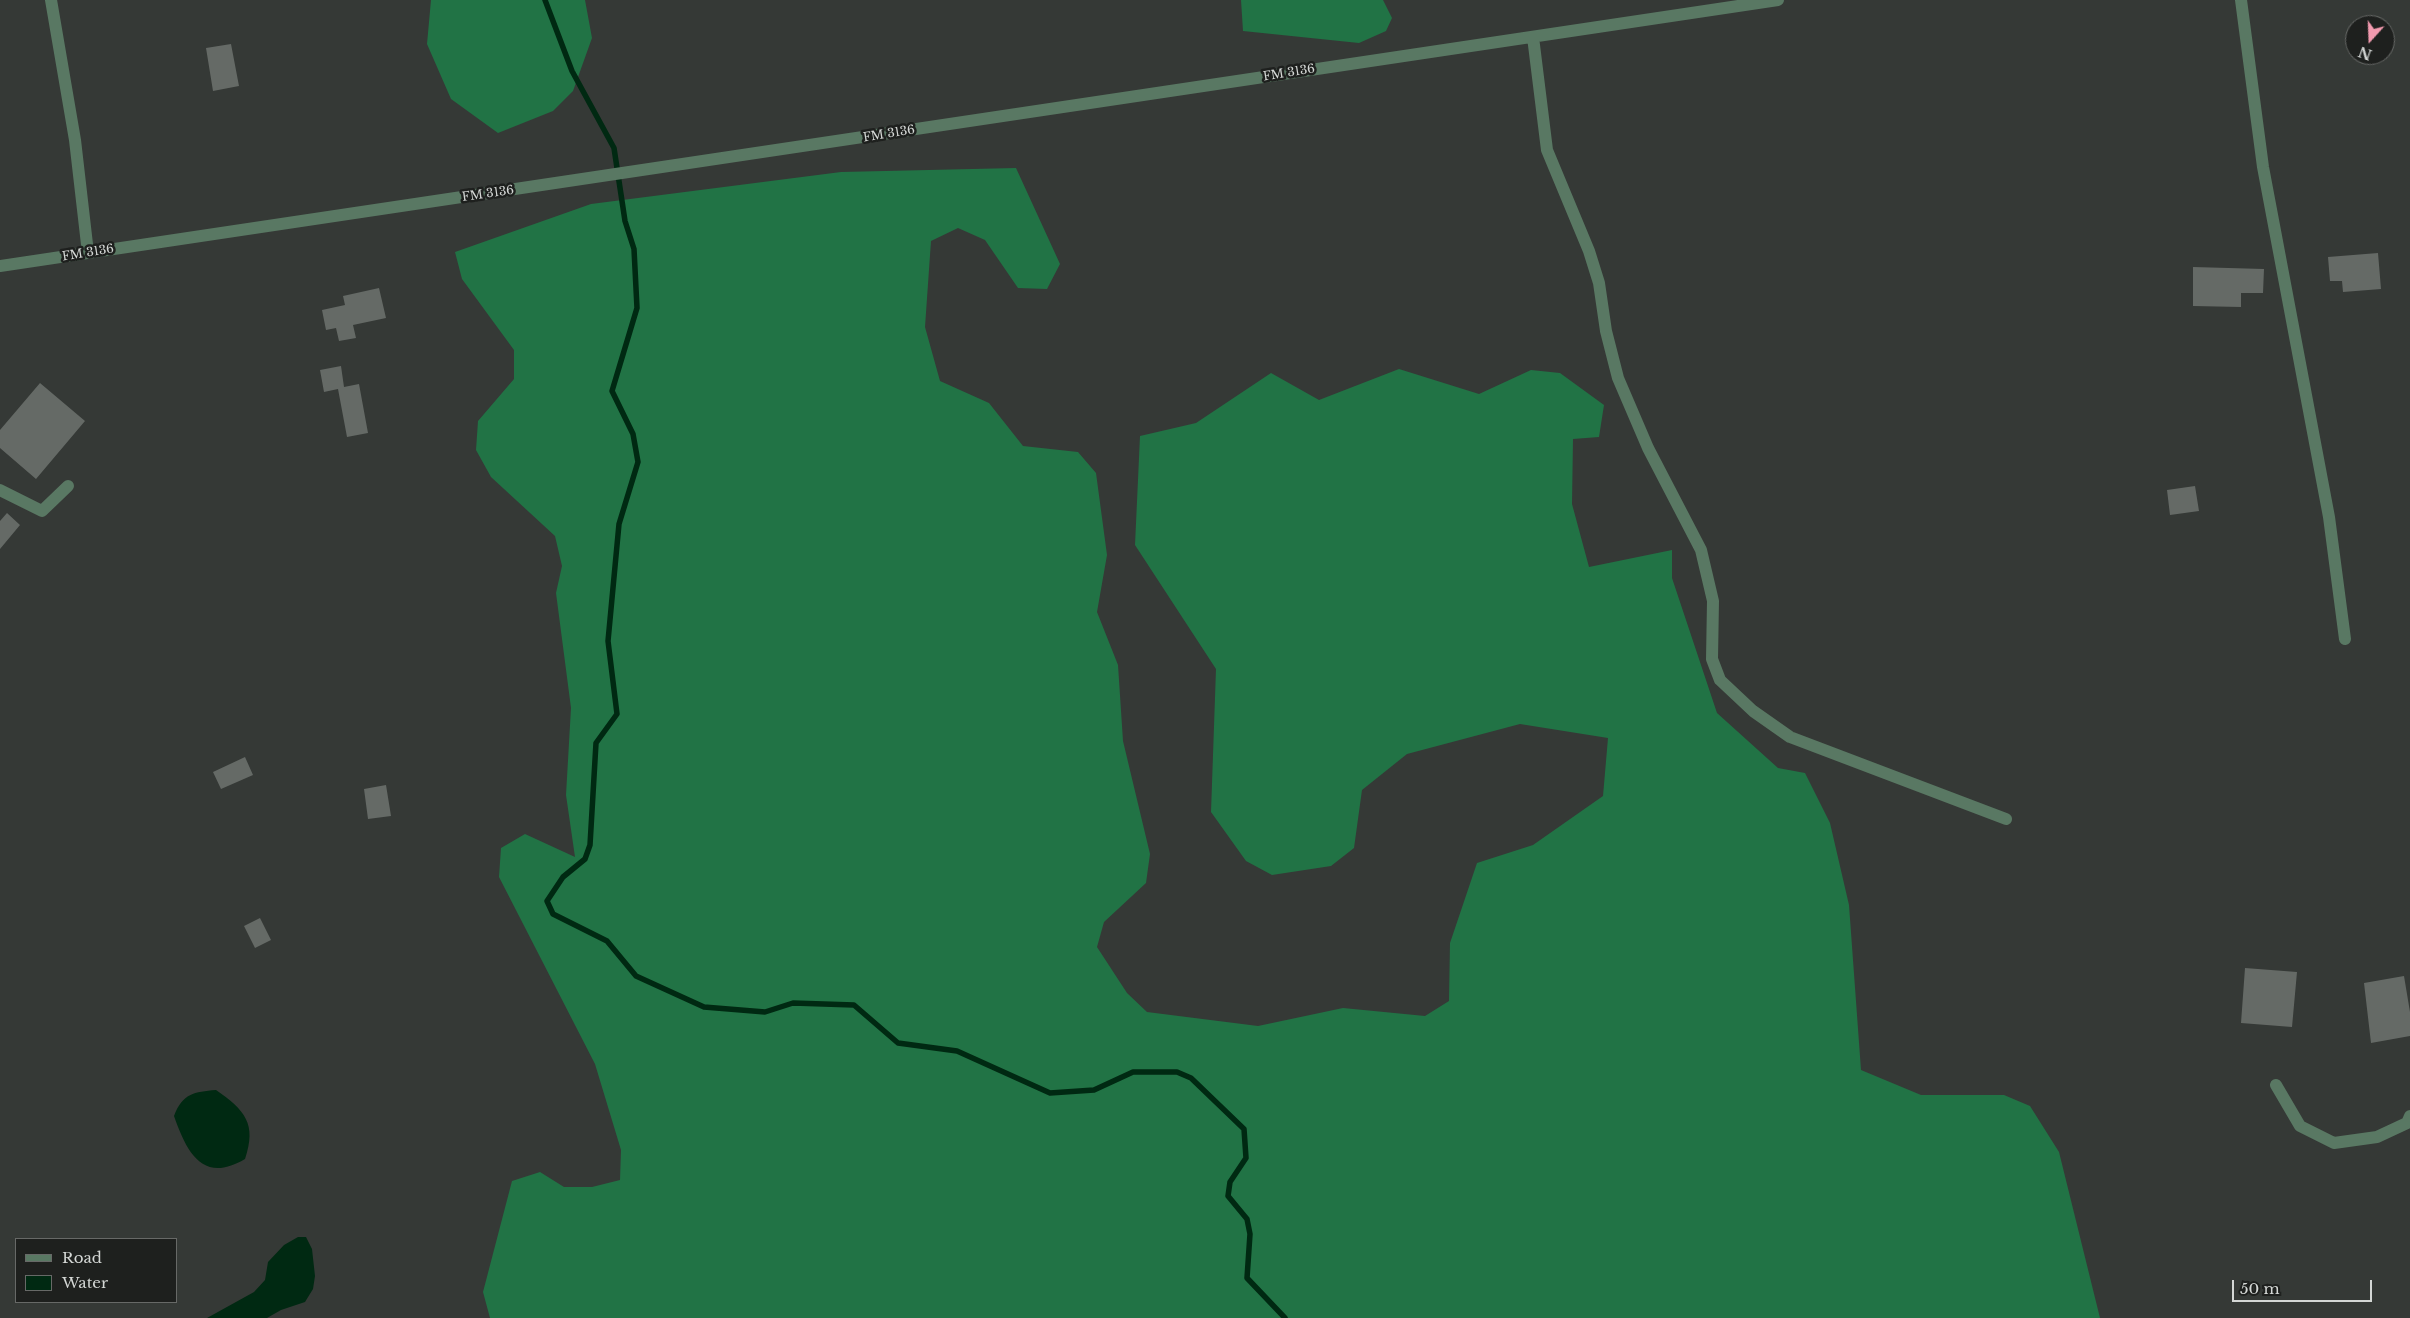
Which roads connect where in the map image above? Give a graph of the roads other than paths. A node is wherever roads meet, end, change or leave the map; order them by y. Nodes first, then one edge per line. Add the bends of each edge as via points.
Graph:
1 (51, 0) edge
2 (1778, 0) edge
3 (2241, 0) edge
4 (1533, 37) junction
5 (88, 253) junction
6 (0, 266) edge
7 (68, 486) dead end
8 (0, 490) edge
9 (2345, 639) dead end
10 (2006, 819) dead end
11 (2276, 1085) dead end
12 (2410, 1116) edge

1 - 5 street via 76,140
2 - 4 street, FM 3136 / FM 3136
3 - 9 street via 2263,167 2329,517
4 - 5 street, FM 3136 / FM 3136
4 - 10 street via 1547,150 1599,283 1606,332 1618,378 1648,448 1701,550 1713,601 1712,659 1720,680 1753,711 1790,737
5 - 6 street, FM 3136 / FM 3136
7 - 8 street via 42,511
11 - 12 street via 2300,1126 2334,1143 2377,1137 2407,1123

